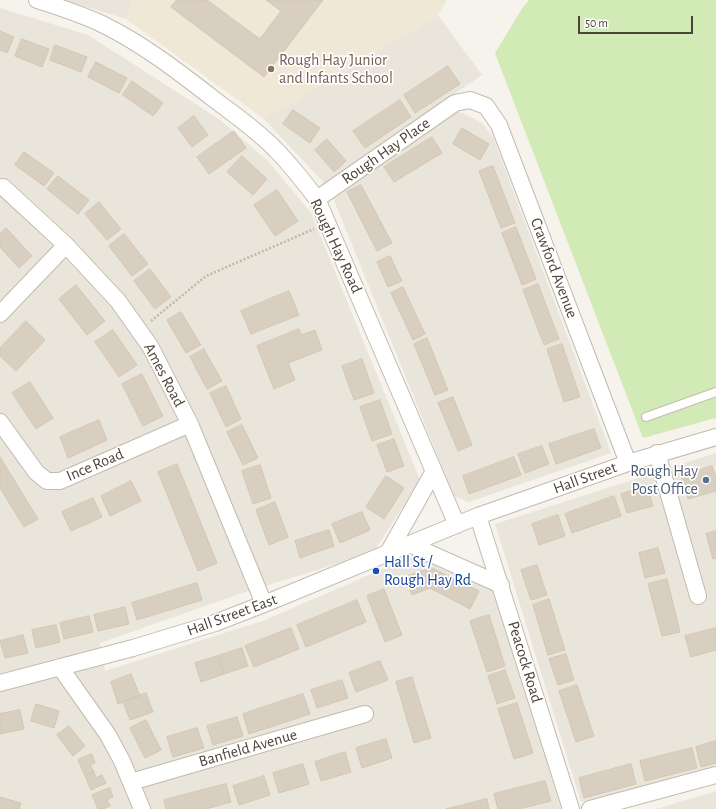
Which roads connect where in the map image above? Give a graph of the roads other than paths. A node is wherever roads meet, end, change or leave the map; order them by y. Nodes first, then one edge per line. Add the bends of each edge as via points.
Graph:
1 (37, 0) edge
2 (455, 103) joint
3 (3, 187) dead end
4 (317, 199) junction
5 (66, 245) junction
6 (0, 314) edge
7 (716, 392) edge
8 (646, 417) dead end
9 (0, 422) edge
10 (190, 424) junction
11 (716, 437) edge
12 (657, 453) junction
13 (628, 462) junction
14 (434, 471) junction
15 (478, 516) junction
16 (456, 524) junction
17 (409, 544) junction
18 (388, 553) junction
19 (501, 585) junction
20 (698, 596) dead end
21 (264, 604) junction
22 (60, 667) junction
23 (0, 683) edge
24 (365, 714) dead end
25 (716, 775) edge
26 (131, 782) junction
27 (142, 809) edge
28 (571, 809) edge
29 (590, 809) edge

1 - 4 street, Rough Hay Road via 78,13 130,39 158,57 258,134 289,165
2 - 4 street, Rough Hay Place
2 - 13 street, Crawford Avenue via 470,100 486,106 499,125
3 - 5 street, Ames Road
4 - 14 street, Rough Hay Road
5 - 6 street
5 - 10 street, Ames Road via 118,301 140,331
7 - 8 lane
9 - 10 street, Ince Road via 36,472 47,481 60,481
10 - 21 street, Ames Road
11 - 12 street, Hall Street
12 - 13 street, Hall Street
12 - 20 street
13 - 15 street, Hall Street
14 - 16 street, Rough Hay Road
14 - 18 street
15 - 16 street, Hall Street
15 - 19 street, Peacock Road
16 - 17 street, Hall Street East
17 - 18 street, Hall Street East
17 - 19 street
18 - 21 street, Hall Street East
19 - 28 street, Peacock Road
21 - 22 street, Hall Street East via 215,623
22 - 23 street, Hall Street East
22 - 26 street via 108,735
24 - 26 street, Banfield Avenue
25 - 29 street
26 - 27 street

